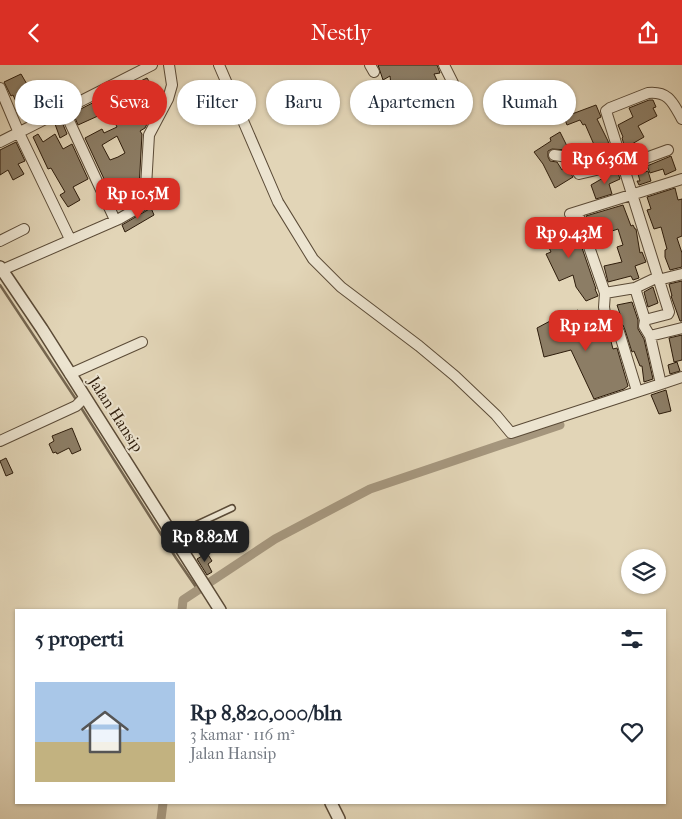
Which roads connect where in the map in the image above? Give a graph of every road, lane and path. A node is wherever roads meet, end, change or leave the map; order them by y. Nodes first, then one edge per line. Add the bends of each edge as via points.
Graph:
1 (152, 65) edge
2 (169, 65) edge
3 (219, 65) edge
4 (444, 65) edge
5 (452, 80) edge
6 (0, 87) edge
7 (82, 101) edge
8 (682, 119) edge
9 (35, 125) edge
10 (71, 125) edge
11 (19, 133) junction
12 (0, 142) edge
13 (668, 150) dead end
14 (554, 155) dead end
15 (623, 163) junction
16 (682, 179) edge
17 (632, 194) junction
18 (115, 220) junction
19 (24, 229) dead end
20 (70, 239) junction
21 (0, 241) edge
22 (1, 268) edge
23 (682, 274) edge
24 (658, 278) junction
25 (635, 288) junction
26 (605, 293) junction
27 (606, 320) dead end
28 (645, 320) junction
29 (682, 328) edge
30 (620, 332) dead end
31 (650, 336) junction
32 (142, 342) dead end
33 (70, 374) junction
34 (682, 377) edge
35 (661, 384) junction
36 (637, 391) junction
37 (81, 401) junction
38 (0, 441) edge
39 (232, 508) dead end
40 (173, 535) junction
41 (219, 609) edge
42 (332, 804) edge
43 (339, 819) edge

1 - 7 street
2 - 18 street via 172,85 149,135 145,202
3 - 36 street via 278,202 313,259 341,287 455,376 511,433
4 - 5 street
6 - 11 street
8 - 15 street via 670,98 654,92 608,109 606,113
9 - 11 street
10 - 18 street
11 - 12 street
11 - 20 street
13 - 15 street
14 - 15 street via 568,157 579,174
15 - 17 street
16 - 17 street
17 - 24 street
17 - 26 street via 574,213
18 - 20 street
19 - 21 street
20 - 22 street
22 - 33 street, Jalan Hansip
23 - 24 street
24 - 25 street
24 - 28 street via 670,312
25 - 26 street
25 - 28 street
26 - 27 street
28 - 31 street via 644,326
29 - 31 street
30 - 36 street
31 - 35 street
32 - 33 street
33 - 37 street, Jalan Hansip
34 - 35 street
35 - 36 street
37 - 38 street
37 - 40 street, Jalan Hansip
39 - 40 lane
40 - 41 street, Jalan Hansip
42 - 43 street

